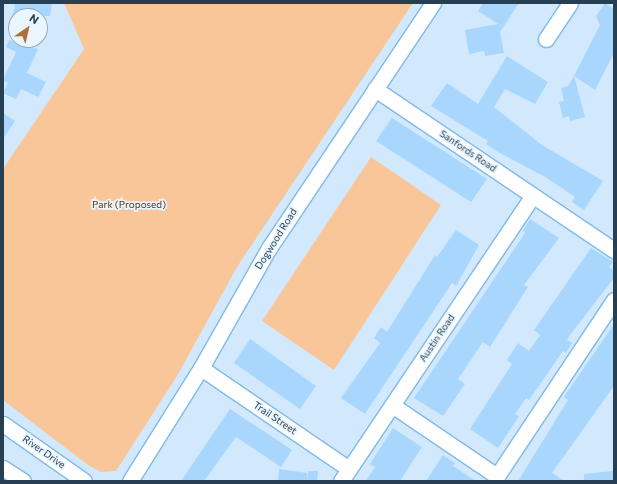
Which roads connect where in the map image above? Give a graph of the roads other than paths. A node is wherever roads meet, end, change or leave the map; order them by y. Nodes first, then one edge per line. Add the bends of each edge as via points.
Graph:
1 (433, 3) edge
2 (570, 3) edge
3 (546, 39) dead end
4 (375, 89) junction
5 (533, 195) junction
6 (614, 250) edge
7 (614, 300) edge
8 (201, 368) junction
9 (392, 405) junction
10 (3, 424) edge
11 (3, 468) edge
12 (345, 475) edge
13 (22, 481) edge
14 (84, 481) edge
15 (130, 481) edge

1 - 4 street, Dogwood Road
2 - 3 street
4 - 5 street, Sanfords Road
4 - 8 street, Dogwood Road via 269,248
5 - 6 street, Sanfords Road
5 - 9 street, Austin Road
7 - 9 street via 497,476
8 - 12 street, Trail Street
8 - 15 street, Dogwood Road
9 - 12 street, Austin Road
10 - 14 street, River Drive
11 - 13 street

